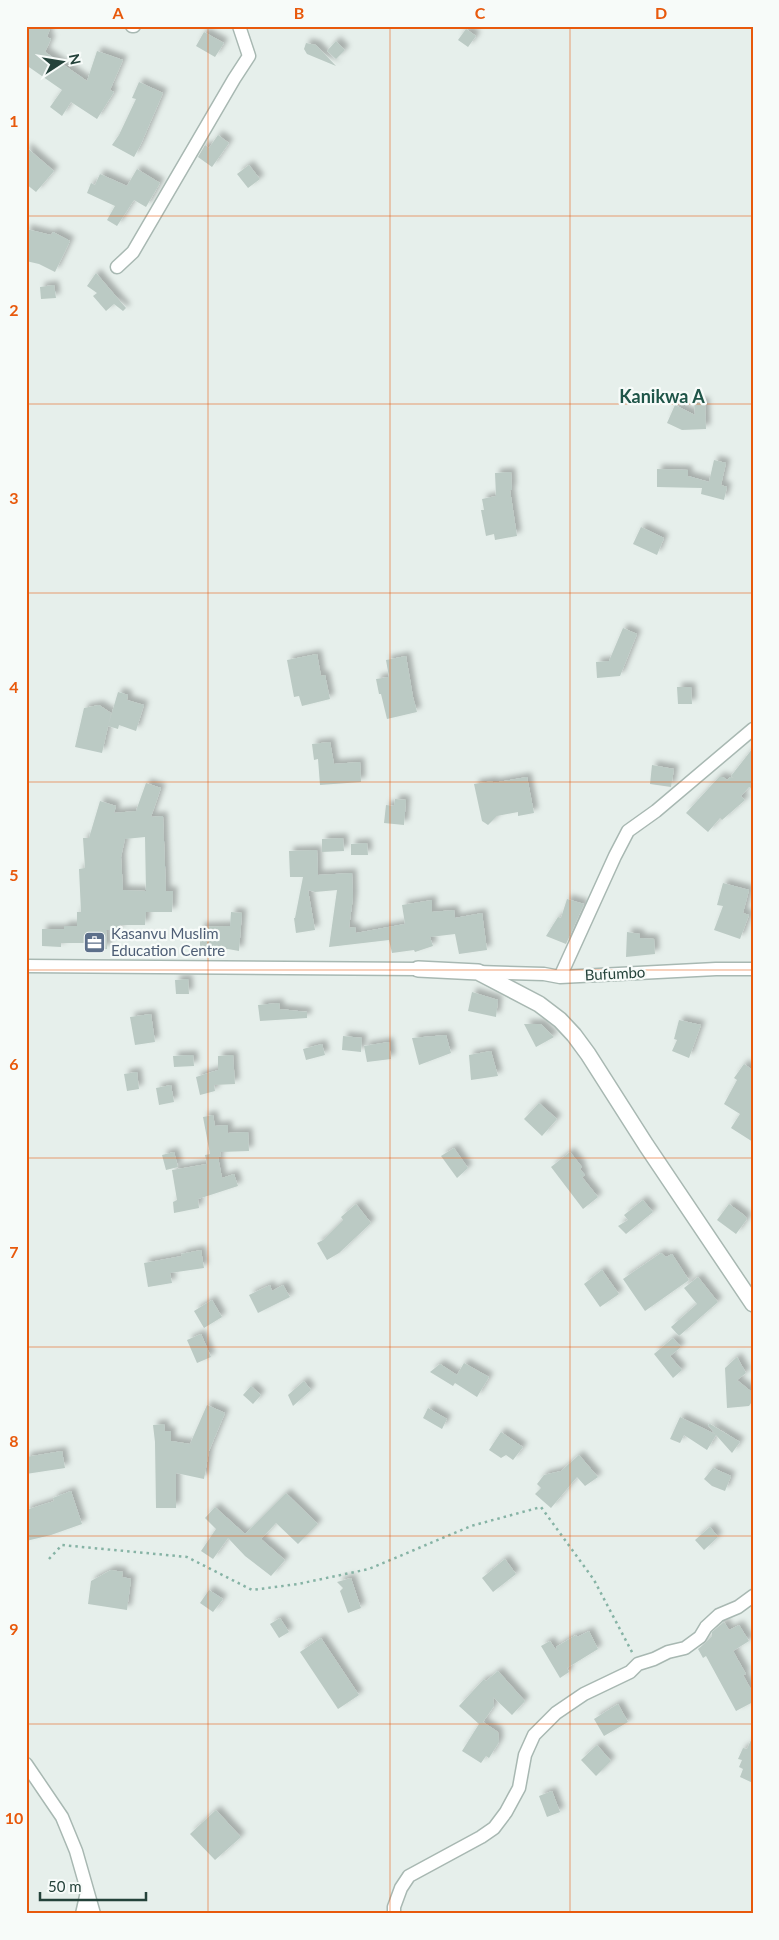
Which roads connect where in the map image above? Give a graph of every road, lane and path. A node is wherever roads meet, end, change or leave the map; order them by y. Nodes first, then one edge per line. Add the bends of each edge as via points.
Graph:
1 (239, 26) edge
2 (117, 267) dead end
3 (753, 729) edge
4 (26, 966) edge
5 (418, 969) joint
6 (753, 969) edge
7 (478, 972) junction
8 (560, 977) junction
9 (753, 1304) edge
10 (48, 1559) dead end
11 (753, 1596) edge
12 (638, 1664) junction
13 (26, 1764) edge
14 (87, 1892) junction
15 (82, 1914) edge
16 (94, 1914) edge
17 (394, 1914) edge

1 - 2 street via 249,56 133,252
3 - 8 street via 628,831
4 - 5 street
5 - 7 street
6 - 8 street, Bufumbo
7 - 8 street, Bufumbo
7 - 9 street via 539,1004 574,1035
10 - 12 path via 62,1545 187,1557 252,1590 369,1569 471,1526 541,1507 594,1580
11 - 12 street via 719,1615 700,1637 685,1648
12 - 17 street via 630,1672 584,1694 556,1713 534,1736 525,1755 519,1788 494,1828 410,1876 401,1888
13 - 14 street via 62,1817
14 - 15 street
14 - 16 street

